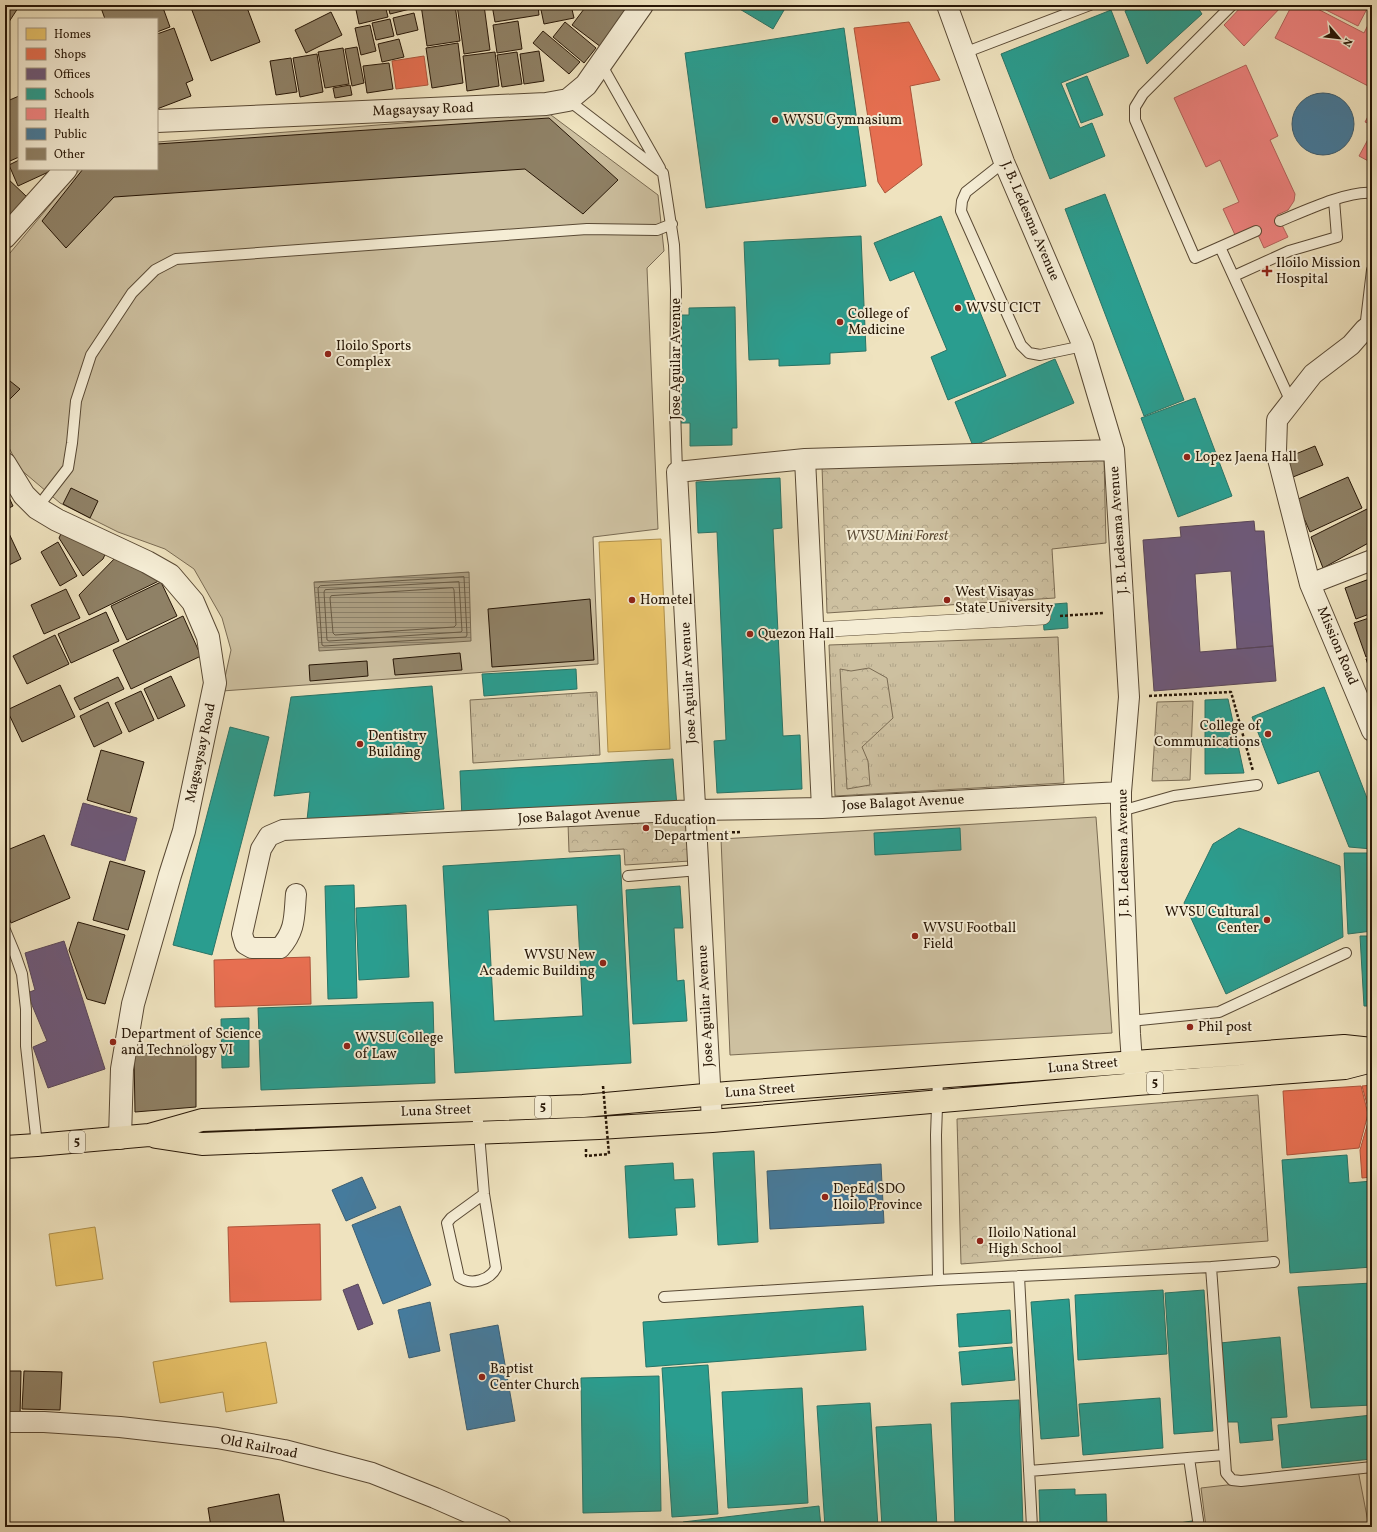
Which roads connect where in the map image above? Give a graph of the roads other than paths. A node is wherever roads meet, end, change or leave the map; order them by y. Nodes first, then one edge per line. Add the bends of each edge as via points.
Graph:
1 (642, 5) edge
2 (947, 5) edge
3 (1090, 5) edge
4 (1232, 5) edge
5 (964, 53) junction
6 (600, 64) junction
7 (568, 100) junction
8 (158, 121) edge
9 (1004, 162) junction
10 (65, 170) edge
11 (663, 173) junction
12 (1372, 193) edge
13 (1334, 200) junction
14 (1280, 221) dead end
15 (672, 224) junction
16 (1256, 231) dead end
17 (5, 237) edge
18 (1220, 247) junction
19 (1372, 270) edge
20 (1234, 276) junction
21 (1368, 326) edge
22 (1083, 346) junction
23 (1291, 402) junction
24 (1114, 450) junction
25 (805, 459) junction
26 (5, 464) edge
27 (677, 472) junction
28 (37, 508) junction
29 (1372, 560) edge
30 (1310, 584) junction
31 (1043, 617) road end
32 (813, 630) junction
33 (1372, 730) edge
34 (1257, 785) road end
35 (1121, 801) junction
36 (822, 808) junction
37 (696, 810) junction
38 (699, 870) junction
39 (628, 876) dead end
40 (296, 894) dead end
41 (5, 930) edge
42 (1346, 953) dead end
43 (1130, 1021) junction
44 (1372, 1049) edge
45 (1372, 1061) edge
46 (1132, 1062) junction
47 (938, 1078) junction
48 (1137, 1084) junction
49 (710, 1094) junction
50 (937, 1101) junction
51 (477, 1110) junction
52 (712, 1121) junction
53 (478, 1133) junction
54 (149, 1135) junction
55 (120, 1138) junction
56 (37, 1145) junction
57 (5, 1147) edge
58 (484, 1194) junction
59 (1274, 1262) dead end
60 (1211, 1267) junction
61 (1019, 1276) junction
62 (938, 1280) junction
63 (664, 1297) dead end
64 (5, 1422) edge
65 (1224, 1455) junction
66 (1189, 1458) junction
67 (1372, 1467) edge
68 (1029, 1471) junction
69 (501, 1527) edge
70 (1032, 1527) edge
71 (1199, 1527) edge

1 - 6 street, Magsaysay Road
2 - 5 street, J. B. Ledesma Avenue
3 - 5 lane
4 - 18 lane via 1143,94 1135,107 1135,120 1195,258
5 - 9 street, J. B. Ledesma Avenue
6 - 7 street, Magsaysay Road via 586,85
6 - 11 lane
7 - 8 street, Magsaysay Road via 546,104
7 - 11 lane
9 - 22 street, J. B. Ledesma Avenue
9 - 22 lane via 966,192 961,211 1021,345 1029,352 1040,356
10 - 17 street
11 - 15 lane, Jose Aguilar Avenue
12 - 13 lane via 1366,192
13 - 14 lane
13 - 20 lane via 1337,237 1289,251
15 - 27 lane, Jose Aguilar Avenue via 676,290
15 - 28 lane via 657,230 587,229 176,259 155,270 132,293 91,355 76,401 68,468
16 - 18 lane
18 - 20 lane
19 - 21 lane
20 - 23 lane
21 - 23 street, Mission Road via 1351,344 1313,374
22 - 24 street, J. B. Ledesma Avenue
23 - 30 street, Mission Road via 1277,420 1276,451
24 - 25 street
24 - 35 street, J. B. Ledesma Avenue via 1129,697
25 - 27 street
25 - 32 street
26 - 28 street, Magsaysay Road via 24,495
27 - 37 street, Jose Aguilar Avenue
28 - 55 street, Magsaysay Road via 170,575 193,602 208,637 215,683 184,831 133,1004 122,1069
29 - 30 street
30 - 33 street, Mission Road
31 - 32 street
32 - 36 street
34 - 35 lane
35 - 36 street, Jose Balagot Avenue
35 - 43 street, J. B. Ledesma Avenue
36 - 37 street, Jose Balagot Avenue
37 - 38 street, Jose Aguilar Avenue
37 - 40 street, Jose Balagot Avenue via 283,830 269,836 260,849 242,934 245,944 252,948 280,948 292,930
38 - 39 lane
38 - 49 street, Jose Aguilar Avenue
41 - 56 lane via 22,974 26,1009 26,1046
42 - 43 lane via 1218,1012
43 - 46 street, J. B. Ledesma Avenue
44 - 46 main road, Luna Street / 5 via 1344,1046
45 - 48 main road, Luna Street / 5 via 1345,1068
46 - 47 main road, Luna Street / 5
46 - 48 street, J. B. Ledesma Avenue
47 - 49 main road, Luna Street / 5
47 - 50 lane
48 - 50 main road, Luna Street / 5
49 - 51 main road, Luna Street / 5 via 583,1106
49 - 52 street, Jose Aguilar Avenue
50 - 52 main road, Luna Street / 5
50 - 62 lane
51 - 53 lane
51 - 54 main road, Luna Street / 5 via 202,1120
52 - 53 main road, Luna Street / 5
53 - 54 main road, Luna Street / 5 via 202,1144
53 - 58 lane
54 - 55 main road, Luna Street / 5
55 - 56 main road, Luna Street / 5
56 - 57 main road, Luna Street / 5
58 - 58 lane via 496,1268 488,1278 469,1282 459,1277 447,1223
59 - 60 lane
60 - 61 lane
60 - 65 lane
61 - 62 lane
61 - 68 lane
62 - 63 lane
64 - 69 street, Old Railroad via 120,1427 217,1438 284,1450 372,1473
65 - 66 lane
65 - 67 lane via 1226,1473 1232,1480 1241,1481
66 - 68 lane
66 - 71 lane
68 - 70 lane

